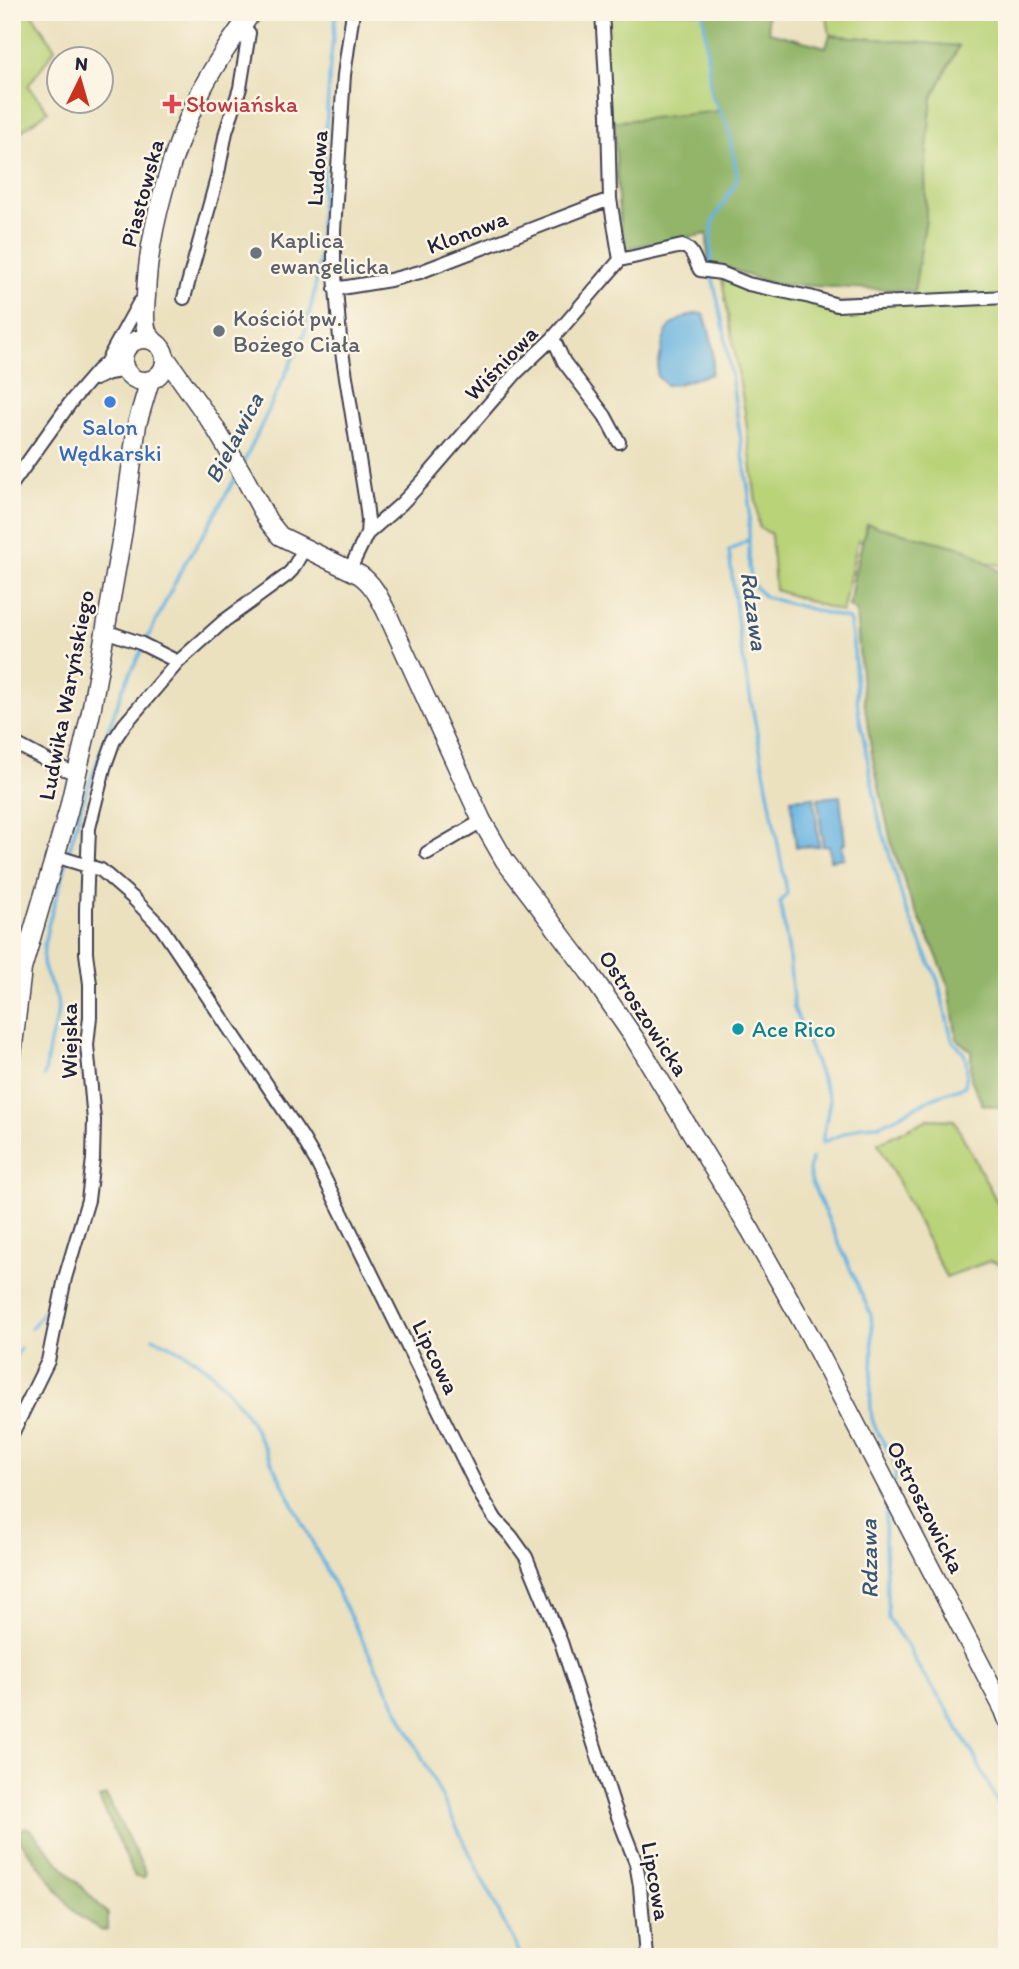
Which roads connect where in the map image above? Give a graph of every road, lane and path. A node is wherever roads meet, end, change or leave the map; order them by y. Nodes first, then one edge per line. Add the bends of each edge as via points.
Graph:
1 (353, 12) edge
2 (602, 12) edge
3 (247, 19) edge
4 (610, 199) junction
5 (620, 260) junction
6 (146, 279) junction
7 (335, 289) junction
8 (1007, 297) edge
9 (184, 298) dead end
10 (139, 303) junction
11 (553, 338) junction
12 (160, 350) junction
13 (129, 361) junction
14 (106, 363) junction
15 (152, 379) junction
16 (88, 382) junction
17 (184, 387) junction
18 (137, 424) junction
19 (619, 442) dead end
20 (13, 483) edge
21 (367, 534) junction
22 (304, 549) junction
23 (349, 570) junction
24 (105, 631) junction
25 (178, 662) junction
26 (12, 742) edge
27 (78, 774) junction
28 (482, 821) junction
29 (427, 853) dead end
30 (64, 858) junction
31 (89, 866) junction
32 (12, 1054) edge
33 (12, 1434) edge
34 (1007, 1718) edge
35 (646, 1957) edge

1 - 7 street, Ludowa via 344,75
2 - 4 street
3 - 6 street, Piastowska via 209,76 180,141 165,187
3 - 9 street via 240,88
4 - 5 street
4 - 7 street, Klonowa via 420,272
5 - 8 street via 687,247 700,270 837,305
5 - 11 street, Wiśniowa
6 - 10 street, Piastowska
6 - 12 street, Piastowska via 146,323
7 - 21 street, Ludowa
10 - 13 street, Piastowska
10 - 14 street, Piastowska
11 - 19 street via 564,362
11 - 21 street, Wiśniowa via 516,373 401,505
12 - 13 street via 144,340
12 - 15 street via 163,369
12 - 17 street, Ostroszowicka
13 - 14 street
13 - 15 street via 137,380
13 - 16 street
13 - 18 street, Ludwika Waryńskiego
14 - 16 street
15 - 17 street
15 - 18 street, Ludwika Waryńskiego
16 - 20 street
17 - 22 street, Ostroszowicka via 214,426 273,528
18 - 24 street, Ludwika Waryńskiego
21 - 23 street, Wiśniowa
22 - 23 street, Ostroszowicka
22 - 25 street, Wiejska via 286,576
23 - 28 street, Ostroszowicka via 368,580 386,611
24 - 25 street
24 - 27 street, Ludwika Waryńskiego
25 - 31 street, Wiejska via 114,740 89,828
26 - 27 street
27 - 30 street, Ludwika Waryńskiego
28 - 29 street
28 - 34 street, Ostroszowicka via 505,861 635,1039 751,1231
30 - 31 street, Lipcowa
30 - 32 street, Ludwika Waryńskiego via 22,969
31 - 33 street, Wiejska via 87,1045 93,1159 48,1361
31 - 35 street, Lipcowa via 108,876 161,926 302,1137 482,1497 526,1557 561,1643 631,1847 640,1886

